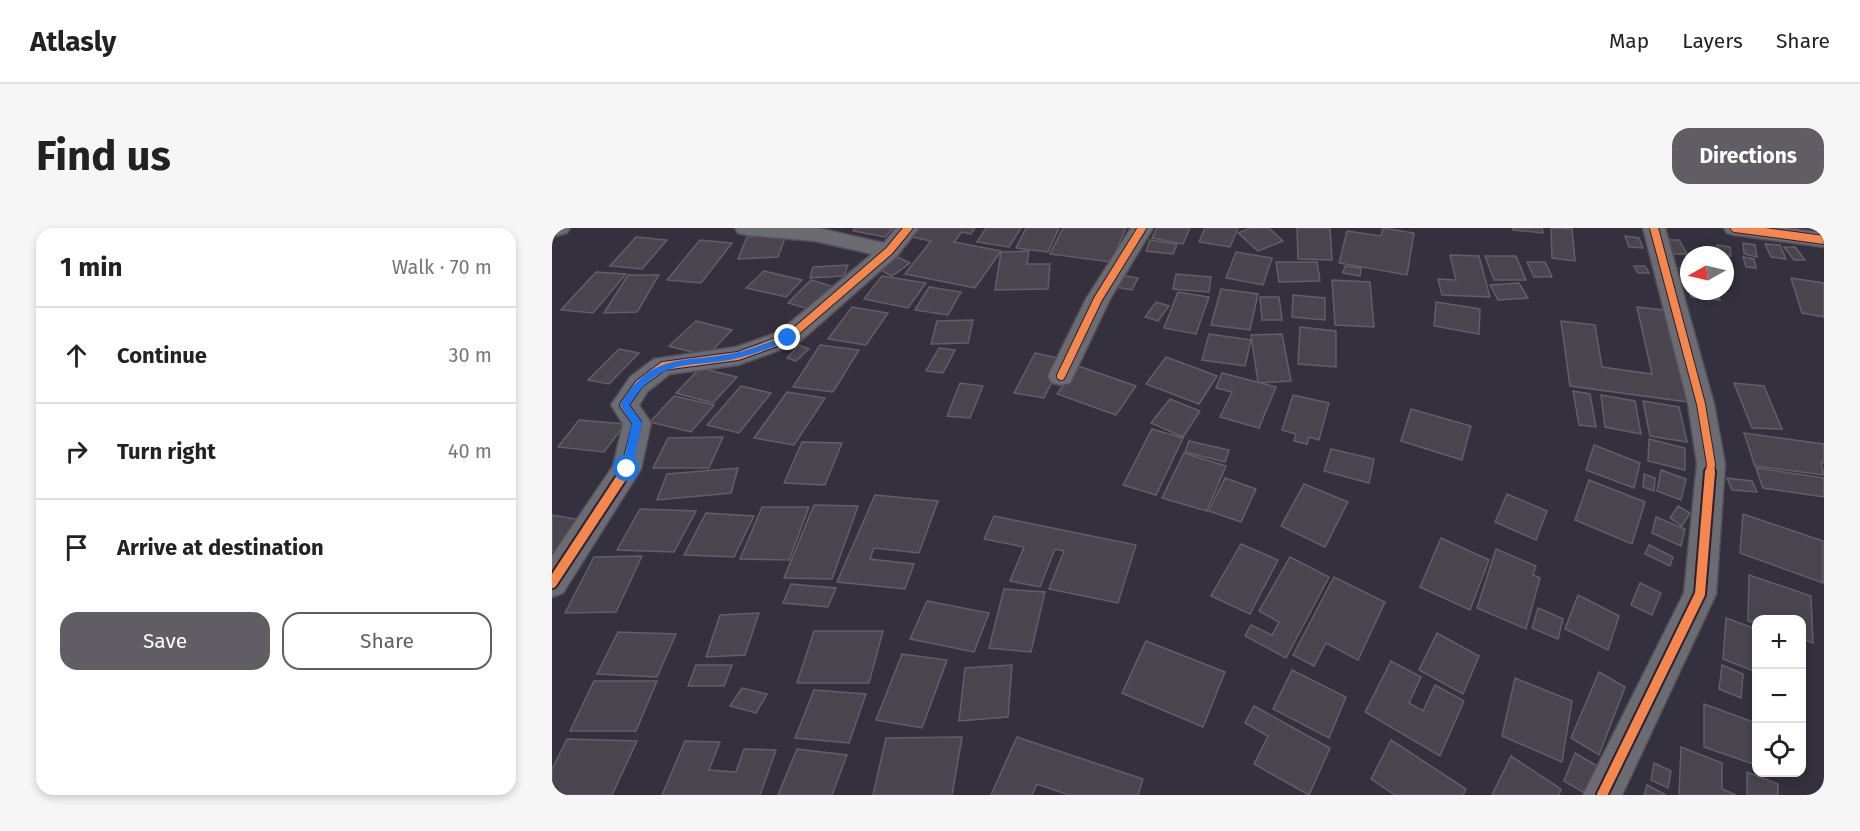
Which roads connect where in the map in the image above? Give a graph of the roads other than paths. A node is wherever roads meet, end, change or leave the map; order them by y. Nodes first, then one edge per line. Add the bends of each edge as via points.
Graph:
1 (559, 228) edge
2 (746, 228) edge
3 (908, 228) edge
4 (1142, 228) edge
5 (1654, 228) edge
6 (1735, 228) edge
7 (552, 230) edge
8 (1824, 240) edge
9 (889, 251) junction
10 (1061, 376) dead end
11 (552, 583) edge
12 (1602, 795) edge

1 - 7 street
2 - 9 street via 815,234
3 - 9 street
4 - 10 street via 1098,299
5 - 12 street via 1701,404 1710,464 1700,594
6 - 8 street
9 - 11 street via 788,338 738,356 663,366 639,384 624,405 637,423 627,469

